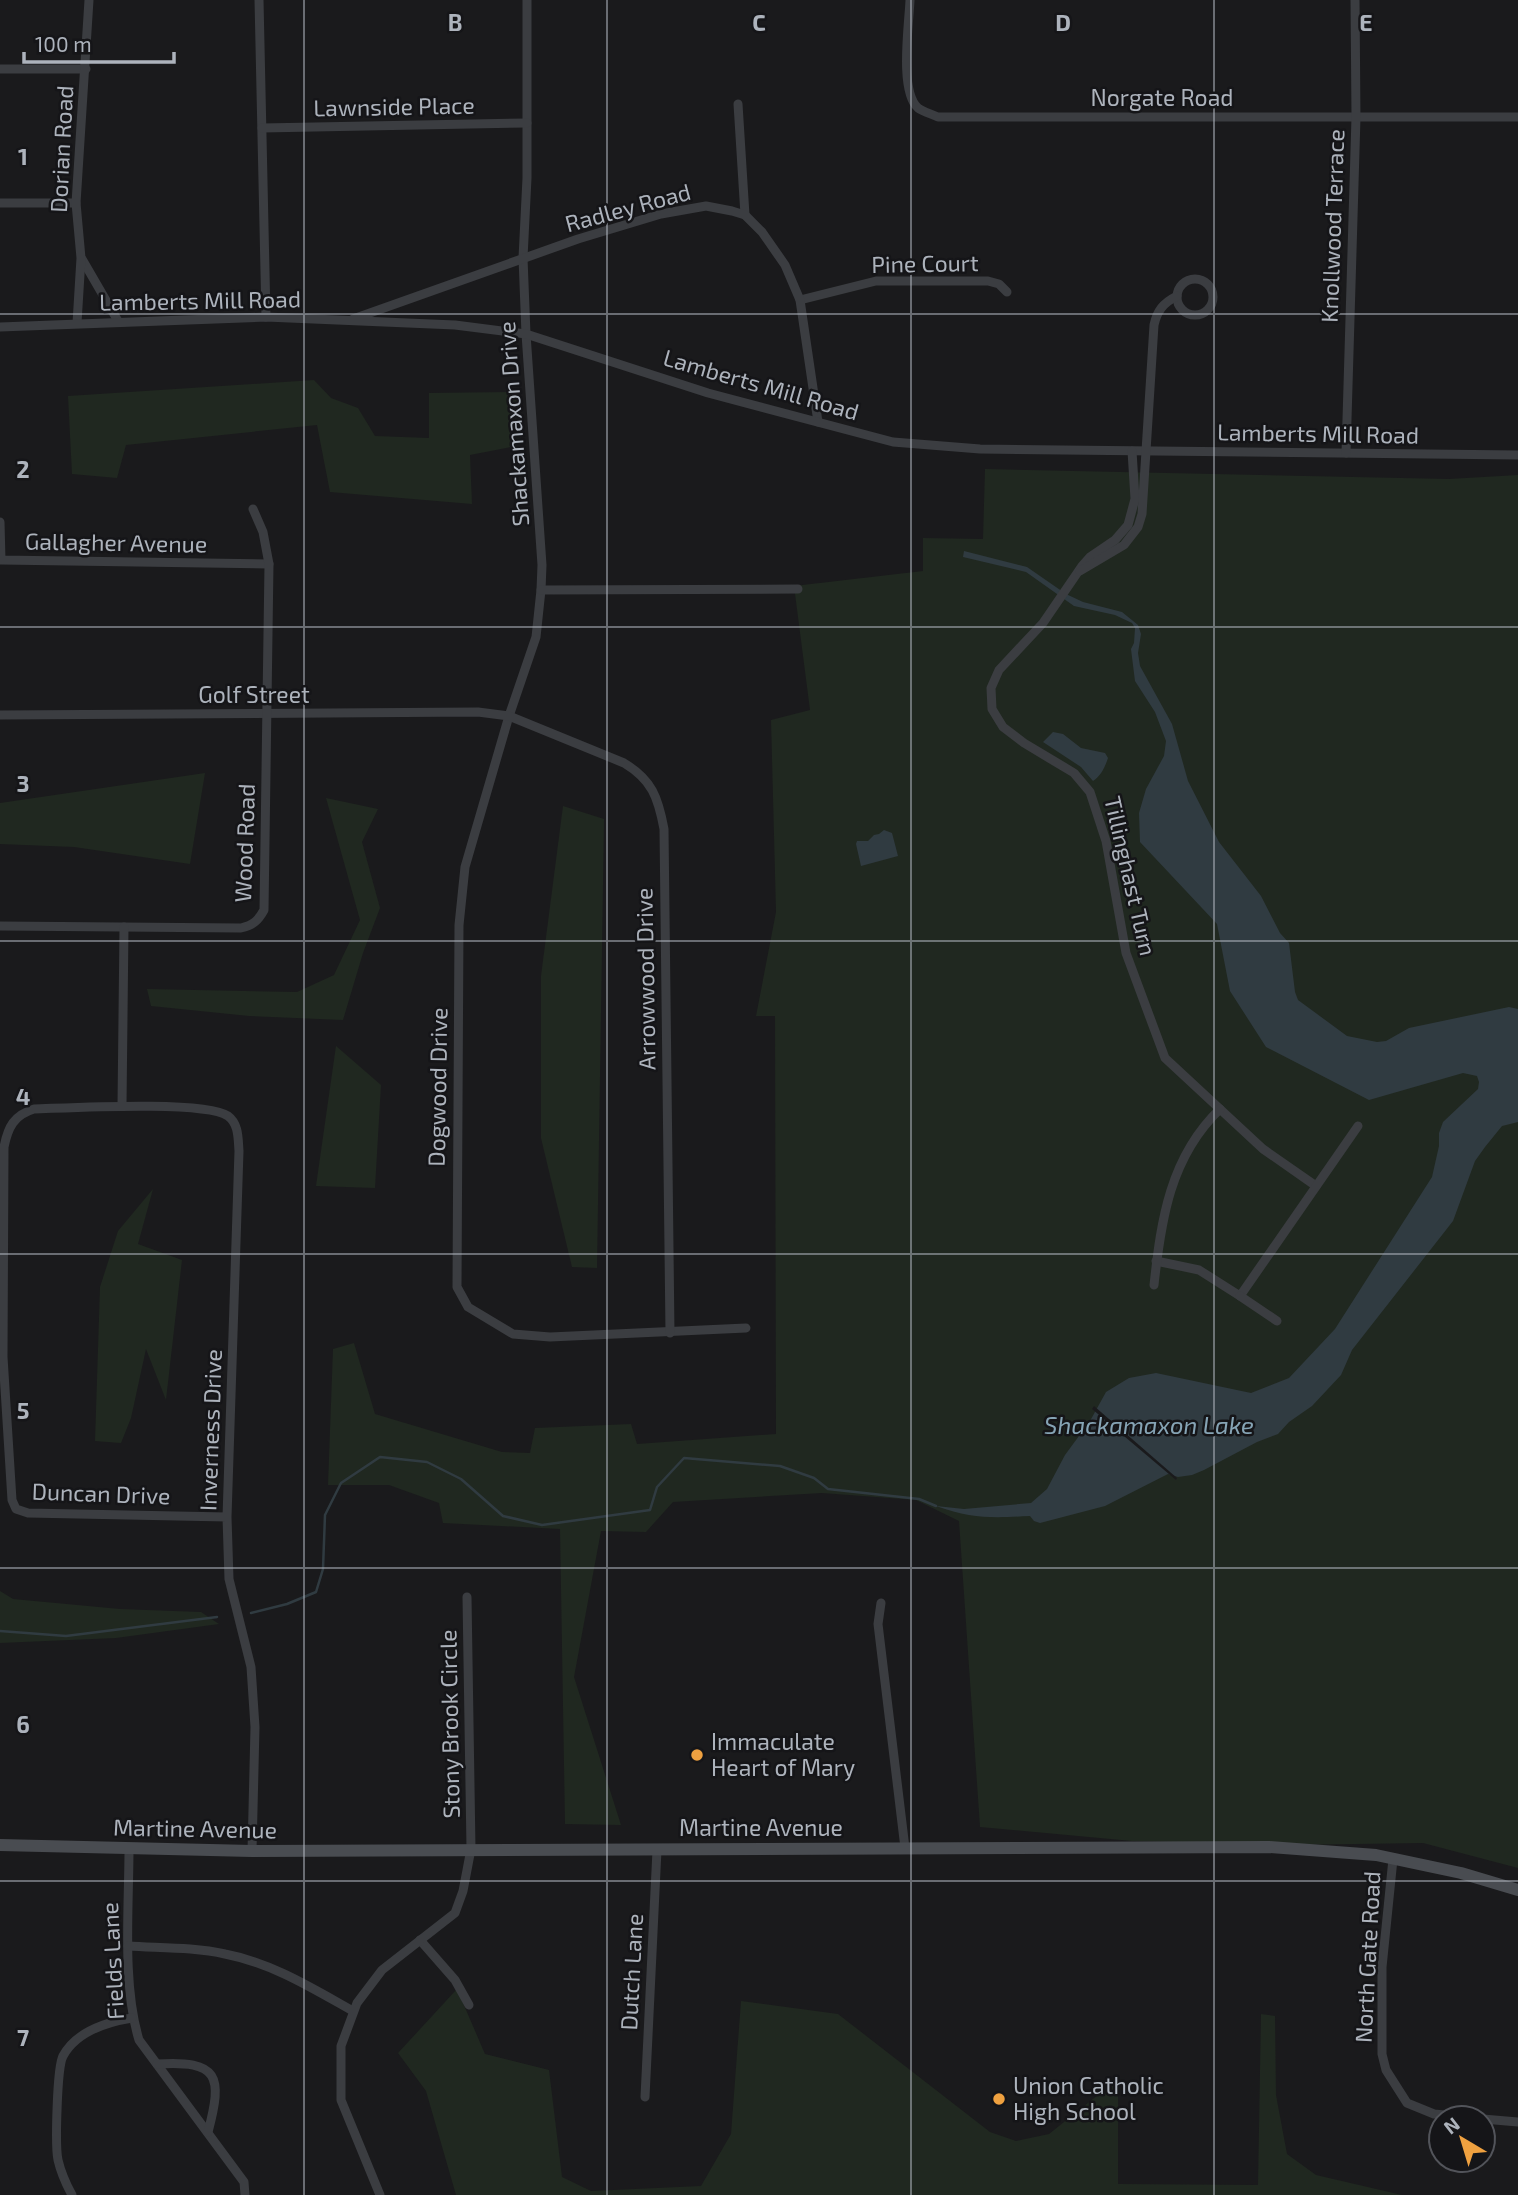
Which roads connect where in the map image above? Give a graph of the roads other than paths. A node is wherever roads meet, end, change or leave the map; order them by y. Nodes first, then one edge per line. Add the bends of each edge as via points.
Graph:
1 (89, 0) edge
2 (259, 0) edge
3 (527, 0) edge
4 (910, 0) edge
5 (1355, 0) edge
6 (0, 69) edge
7 (86, 69) junction
8 (738, 104) dead end
9 (1356, 117) junction
10 (1518, 117) edge
11 (527, 123) junction
12 (262, 128) junction
13 (76, 203) junction
14 (0, 204) edge
15 (746, 215) junction
16 (81, 258) junction
17 (523, 258) junction
18 (1007, 292) dead end
19 (1177, 296) junction
20 (800, 300) junction
21 (266, 317) junction
22 (118, 321) junction
23 (348, 321) junction
24 (77, 323) junction
25 (0, 327) edge
26 (526, 334) junction
27 (818, 422) junction
28 (1132, 451) junction
29 (1145, 451) junction
30 (1346, 453) junction
31 (1518, 455) edge
32 (253, 509) dead end
33 (0, 522) edge
34 (269, 564) junction
35 (1075, 574) junction
36 (797, 589) dead end
37 (541, 590) junction
38 (268, 714) junction
39 (0, 715) edge
40 (509, 716) junction
41 (0, 926) edge
42 (124, 927) junction
43 (122, 1106) junction
44 (1220, 1109) junction
45 (1358, 1126) dead end
46 (1316, 1186) junction
47 (1156, 1261) junction
48 (1154, 1285) dead end
49 (1240, 1296) junction
50 (1277, 1321) dead end
51 (746, 1328) dead end
52 (670, 1333) junction
53 (1, 1357) edge
54 (227, 1517) junction
55 (467, 1597) dead end
56 (881, 1603) dead end
57 (0, 1845) edge
58 (905, 1848) junction
59 (129, 1849) junction
60 (657, 1850) junction
61 (252, 1851) junction
62 (470, 1851) junction
63 (1392, 1859) junction
64 (1518, 1890) edge
65 (419, 1940) junction
66 (128, 1946) junction
67 (469, 2005) dead end
68 (353, 2011) junction
69 (132, 2018) junction
70 (158, 2064) junction
71 (645, 2097) dead end
72 (1427, 2111) edge
73 (1497, 2120) edge
74 (1518, 2122) edge
75 (208, 2132) junction
76 (72, 2195) edge
77 (245, 2195) edge
78 (380, 2195) edge

1 - 7 street, Dorian Road
2 - 12 street
3 - 11 street, Shackamaxon Drive
4 - 9 street, Norgate Road via 910,96 919,109 938,117
5 - 9 street, Knollwood Terrace
6 - 7 street
7 - 13 street, Dorian Road
8 - 15 street
9 - 10 street, Norgate Road
9 - 30 street, Knollwood Terrace
11 - 12 street, Lawnside Place
11 - 17 street, Shackamaxon Drive
12 - 21 street
13 - 14 street
13 - 16 street, Dorian Road
15 - 17 street, Radley Road via 706,206 661,214
15 - 20 street via 785,265
16 - 22 street, Dorian Road
16 - 24 street, Dorian Road
17 - 23 street, Radley Road
17 - 26 street, Shackamaxon Drive
18 - 20 street, Pine Court via 988,281 876,281
19 - 19 street via 1181,308 1192,315 1210,309 1214,298 1211,287 1200,279 1185,281
19 - 29 street via 1165,302 1154,325
20 - 27 street
21 - 22 street, Lamberts Mill Road
21 - 23 street, Lamberts Mill Road
22 - 24 street, Lamberts Mill Road
23 - 26 street, Lamberts Mill Road via 455,325
24 - 25 street, Lamberts Mill Road
26 - 27 street, Lamberts Mill Road via 708,393
26 - 37 street, Shackamaxon Drive
27 - 28 street, Lamberts Mill Road via 902,443
28 - 29 street, Lamberts Mill Road
28 - 35 street, Tillinghast Turn via 1135,499 1128,525
29 - 30 street, Lamberts Mill Road
29 - 35 street via 1144,505 1138,527 1124,545
30 - 31 street, Lamberts Mill Road
32 - 34 street, Wood Road
33 - 34 street, Gallagher Avenue via 1,560
34 - 38 street, Wood Road
35 - 44 street, Tillinghast Turn via 1043,624 999,670 991,688 992,709 1003,727 1074,773 1090,792 1106,841 1126,953 1161,1050
36 - 37 street
37 - 40 street, Dogwood Drive via 536,637
38 - 39 street, Golf Street
38 - 40 street, Golf Street via 478,712
38 - 42 street, Wood Road via 264,910 260,917 242,928
40 - 52 street, Arrowwood Drive via 631,767 650,784 661,811
40 - 52 street, Dogwood Drive via 465,867 461,897 457,1287 468,1307 513,1334
41 - 42 street, Wood Road
42 - 43 street
43 - 53 street, Duncan Drive via 34,1109 9,1126 4,1147
43 - 54 street, Inverness Drive via 220,1113 229,1116 238,1136
44 - 46 street, Tillinghast Turn via 1263,1149
44 - 47 street via 1177,1168
45 - 46 street
46 - 49 street
47 - 48 street
47 - 49 street via 1199,1270
49 - 50 street
51 - 52 street, Dogwood Drive
53 - 54 street, Duncan Drive via 16,1509 27,1514
54 - 61 street, Inverness Drive via 229,1579 251,1667 255,1727
55 - 62 street, Stony Brook Circle
56 - 58 street via 878,1624
57 - 59 main road, Martine Avenue
58 - 60 main road, Martine Avenue
58 - 63 main road, Martine Avenue via 1269,1847
59 - 61 main road, Martine Avenue
59 - 66 street, Fields Lane
60 - 62 main road, Martine Avenue
60 - 71 street, Dutch Lane
61 - 62 main road, Martine Avenue
62 - 65 street, Stony Brook Circle via 455,1913
63 - 64 main road, Martine Avenue
63 - 72 street, North Gate Road via 1382,1967 1382,2054 1386,2070 1407,2103
65 - 67 street via 448,1970
65 - 68 street, Stony Brook Circle via 382,1970
66 - 68 street via 245,1958 290,1975
66 - 69 street, Fields Lane
68 - 78 street, Stony Brook Circle via 341,2046 341,2100
69 - 70 street, Fields Lane via 139,2040
69 - 76 street via 107,2022 81,2037 62,2057 57,2158
70 - 75 street, Fields Lane
70 - 75 street via 187,2062 204,2068 211,2077 217,2100
73 - 74 street
75 - 77 street, Fields Lane via 244,2182

